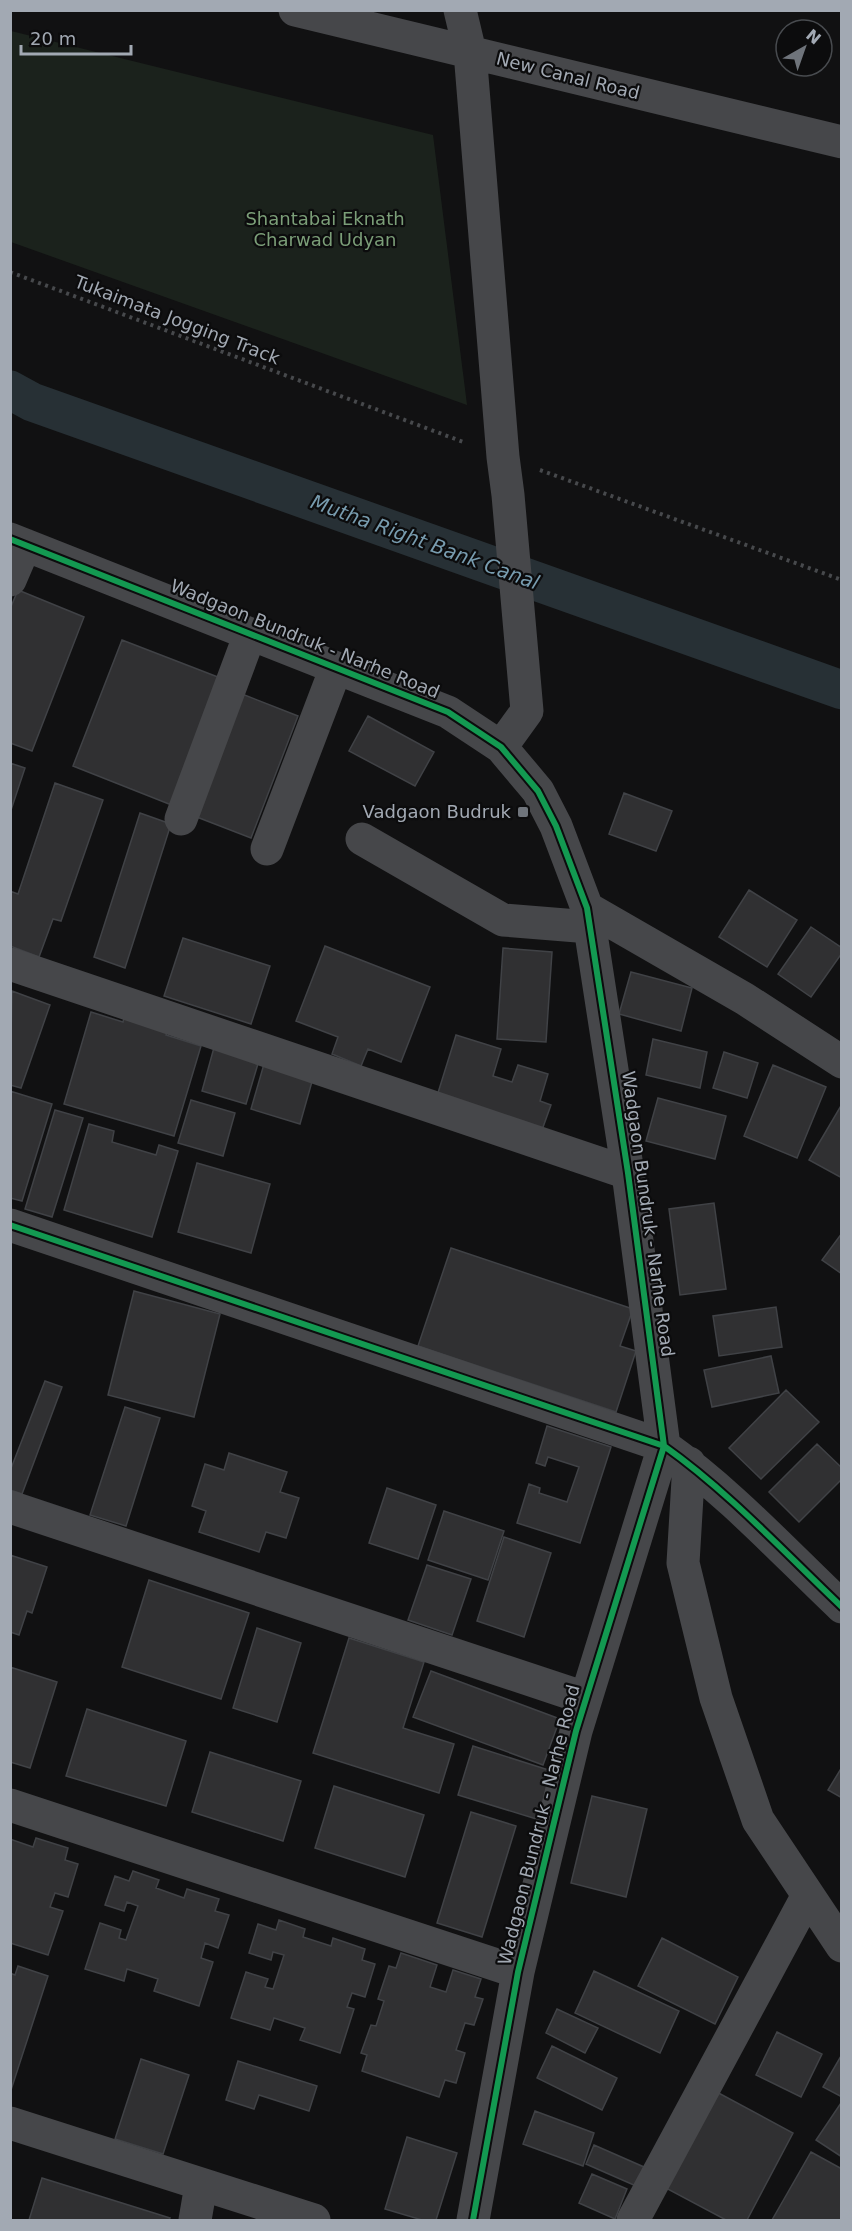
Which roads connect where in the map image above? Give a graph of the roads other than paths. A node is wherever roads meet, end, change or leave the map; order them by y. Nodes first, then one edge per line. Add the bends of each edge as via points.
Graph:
1 (295, 10) edge
2 (460, 10) edge
3 (470, 52) junction
4 (842, 142) edge
5 (18, 542) edge
6 (10, 580) edge
7 (250, 633) junction
8 (336, 668) junction
9 (501, 747) junction
10 (181, 819) dead end
11 (362, 839) dead end
12 (267, 849) dead end
13 (588, 917) junction
14 (10, 964) edge
15 (842, 1062) edge
16 (628, 1173) junction
17 (10, 1225) edge
18 (677, 1454) junction
19 (10, 1507) edge
20 (842, 1607) edge
21 (585, 1698) junction
22 (10, 1805) edge
23 (808, 1895) junction
24 (842, 1946) edge
25 (518, 1972) junction
26 (10, 2123) edge
27 (201, 2185) junction
28 (195, 2220) edge
29 (314, 2220) edge
30 (473, 2220) edge
31 (633, 2220) edge

1 - 3 street, New Canal Road
2 - 3 street
3 - 4 street, New Canal Road
3 - 9 street via 526,711
5 - 6 street
5 - 7 street, Wadgaon Bundruk - Narhe Road
7 - 8 street, Wadgaon Bundruk - Narhe Road
7 - 10 street
8 - 9 street, Wadgaon Bundruk - Narhe Road via 448,712
8 - 12 street
9 - 13 street, Wadgaon Bundruk - Narhe Road via 538,791 556,826
11 - 13 street via 503,920
13 - 15 street via 744,999
13 - 16 street, Wadgaon Bundruk - Narhe Road
14 - 16 street
16 - 18 street, Wadgaon Bundruk - Narhe Road
17 - 18 street
18 - 20 street
18 - 21 street, Wadgaon Bundruk - Narhe Road
18 - 23 street via 683,1563 716,1698 758,1820
19 - 21 street
21 - 25 street, Wadgaon Bundruk - Narhe Road
22 - 25 street
23 - 24 street
23 - 31 street
25 - 30 street, Wadgaon Bundruk - Narhe Road
26 - 27 street
27 - 28 street
27 - 29 street

